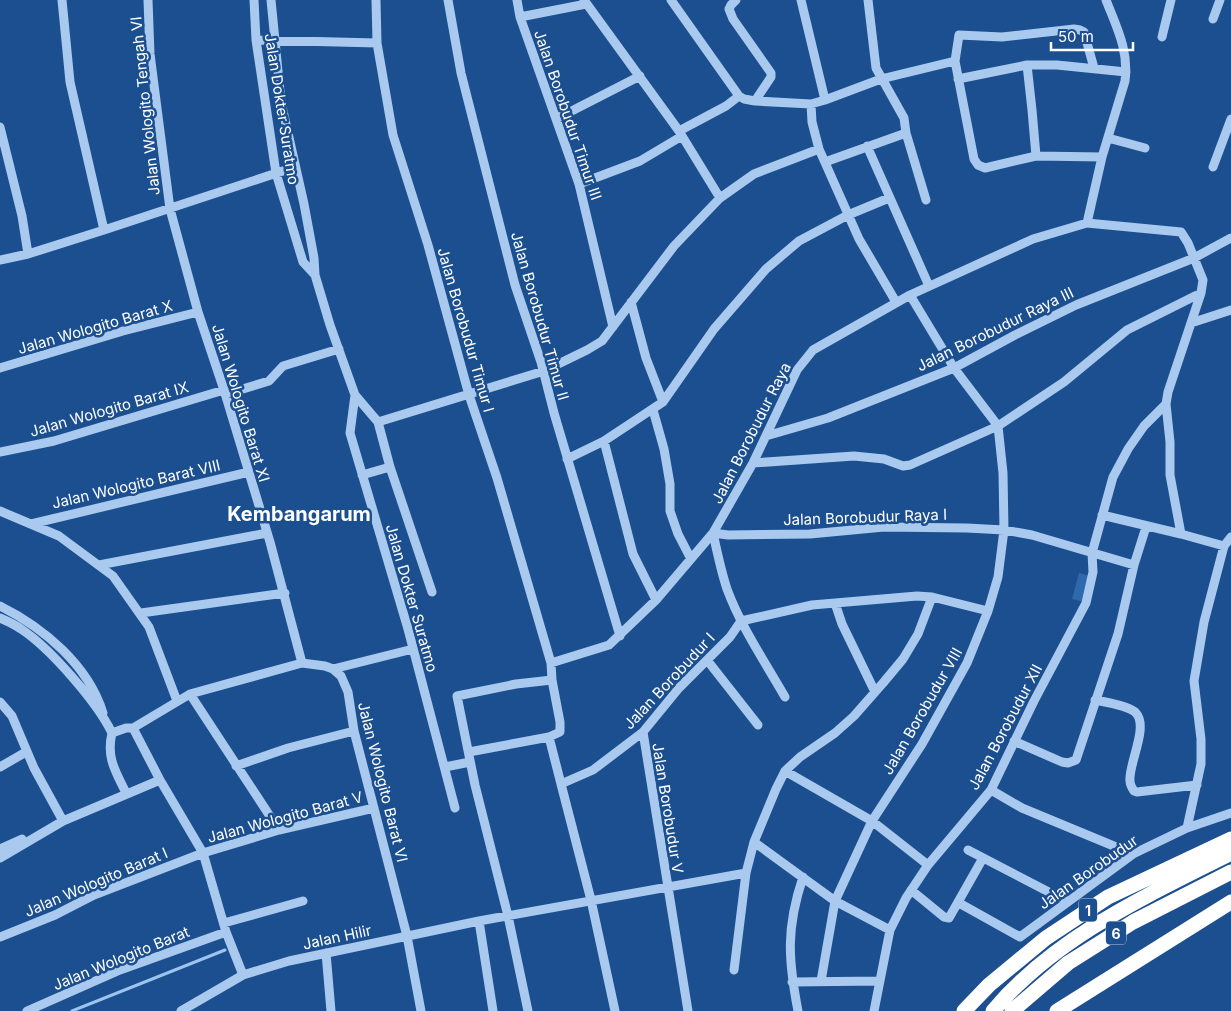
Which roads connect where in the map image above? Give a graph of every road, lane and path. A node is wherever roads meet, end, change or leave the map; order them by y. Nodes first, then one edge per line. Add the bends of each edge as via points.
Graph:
1 (62, 0) edge
2 (148, 0) edge
3 (254, 0) edge
4 (271, 0) edge
5 (376, 0) edge
6 (448, 0) edge
7 (517, 0) edge
8 (671, 0) edge
9 (736, 0) edge
10 (801, 0) edge
11 (868, 0) edge
12 (1106, 0) edge
13 (1171, 0) edge
14 (1220, 0) edge
15 (585, 2) edge
16 (520, 17) junction
17 (1213, 19) dead end
18 (1162, 37) dead end
19 (256, 40) junction
20 (274, 40) junction
21 (377, 43) junction
22 (955, 61) junction
23 (1026, 65) junction
24 (1094, 68) junction
25 (1126, 72) junction
26 (640, 76) junction
27 (881, 79) junction
28 (958, 79) junction
29 (739, 96) junction
30 (825, 100) junction
31 (755, 101) junction
32 (812, 104) junction
33 (556, 119) junction
34 (1231, 119) edge
35 (0, 127) edge
36 (906, 133) junction
37 (680, 134) junction
38 (1108, 138) junction
39 (868, 146) junction
40 (1145, 148) dead end
41 (819, 149) junction
42 (1036, 156) junction
43 (1102, 157) junction
44 (4, 159) edge
45 (825, 162) junction
46 (296, 167) junction
47 (1213, 168) dead end
48 (276, 173) junction
49 (579, 184) junction
50 (720, 198) junction
51 (889, 198) junction
52 (926, 200) dead end
53 (170, 209) junction
54 (848, 215) junction
55 (1087, 223) junction
56 (104, 230) junction
57 (1231, 238) edge
58 (28, 254) junction
59 (1194, 258) junction
60 (0, 260) edge
61 (315, 275) junction
62 (929, 286) junction
63 (1201, 293) junction
64 (910, 295) junction
65 (631, 302) junction
66 (896, 302) junction
67 (1231, 310) edge
68 (198, 312) junction
69 (1191, 323) junction
70 (613, 327) junction
71 (339, 349) junction
72 (0, 368) edge
73 (954, 368) junction
74 (544, 371) junction
75 (225, 392) junction
76 (356, 395) junction
77 (469, 395) junction
78 (663, 402) junction
79 (1166, 404) junction
80 (653, 410) junction
81 (378, 422) junction
82 (998, 426) junction
83 (766, 436) junction
84 (604, 441) junction
85 (0, 452) edge
86 (567, 459) junction
87 (752, 463) junction
88 (390, 467) junction
89 (249, 472) junction
90 (362, 475) junction
91 (0, 511) edge
92 (1102, 515) junction
93 (31, 524) junction
94 (1146, 526) junction
95 (1004, 530) junction
96 (267, 533) junction
97 (713, 533) junction
98 (1181, 534) junction
99 (1231, 537) edge
100 (1224, 546) junction
101 (1092, 553) junction
102 (690, 559) junction
103 (99, 565) junction
104 (1134, 565) junction
105 (432, 592) dead end
106 (284, 593) junction
107 (932, 597) junction
108 (656, 600) junction
109 (835, 603) junction
110 (0, 606) edge
111 (988, 611) junction
112 (141, 613) junction
113 (0, 618) edge
114 (742, 621) junction
115 (620, 636) junction
116 (413, 649) junction
117 (707, 660) junction
118 (302, 663) junction
119 (551, 663) junction
120 (333, 669) junction
121 (552, 680) junction
122 (875, 692) junction
123 (190, 694) junction
124 (785, 697) dead end
125 (1095, 700) junction
126 (178, 701) junction
127 (0, 702) edge
128 (106, 719) junction
129 (758, 725) dead end
130 (133, 728) junction
131 (354, 730) junction
132 (643, 732) junction
133 (112, 733) junction
134 (549, 737) junction
135 (1014, 741) junction
136 (26, 752) junction
137 (469, 752) junction
138 (470, 762) junction
139 (236, 766) junction
140 (0, 767) edge
141 (445, 767) junction
142 (785, 772) junction
143 (160, 780) junction
144 (561, 784) junction
145 (1197, 785) junction
146 (990, 790) junction
147 (126, 794) junction
148 (374, 808) junction
149 (455, 808) dead end
150 (1231, 812) edge
151 (63, 821) junction
152 (872, 821) junction
153 (1187, 828) junction
154 (278, 830) junction
155 (1231, 839) edge
156 (754, 842) junction
157 (0, 849) edge
158 (968, 850) dead end
159 (203, 853) junction
160 (1231, 853) edge
161 (1133, 854) junction
162 (0, 858) edge
163 (983, 858) junction
164 (928, 864) junction
165 (1231, 872) edge
166 (746, 873) junction
167 (803, 877) junction
168 (667, 888) junction
169 (911, 890) junction
170 (591, 900) junction
171 (302, 901) dead end
172 (835, 901) junction
173 (1068, 902) junction
174 (1231, 902) edge
175 (959, 903) junction
176 (508, 916) junction
177 (479, 921) junction
178 (224, 923) junction
179 (890, 930) junction
180 (226, 932) junction
181 (407, 936) junction
182 (0, 937) edge
183 (326, 953) junction
184 (734, 970) dead end
185 (243, 975) junction
186 (821, 981) junction
187 (880, 981) junction
188 (792, 982) junction
189 (27, 1011) edge
190 (181, 1011) edge
191 (331, 1011) edge
192 (421, 1011) edge
193 (493, 1011) edge
194 (528, 1011) edge
195 (615, 1011) edge
196 (688, 1011) edge
197 (798, 1011) edge
198 (874, 1011) edge
199 (964, 1011) edge
200 (992, 1011) edge
201 (1012, 1011) edge
202 (1057, 1011) edge

1 - 56 street via 70,82
2 - 53 street, Jalan Wologito Tengah VI via 150,54
3 - 19 street, Jalan Dokter Suratmo
4 - 20 street, Jalan Dokter Suratmo
5 - 21 street, Jalan Borobudur Timur I
6 - 74 street, Jalan Borobudur Timur II via 461,73 515,285
7 - 16 street, Jalan Borobudur Timur III
8 - 29 street
9 - 31 street via 729,7 733,19 771,73
10 - 30 street
11 - 27 street via 873,58
12 - 25 street via 1125,49
13 - 18 street
14 - 17 street
15 - 16 street
15 - 26 street
16 - 33 street, Jalan Borobudur Timur III
19 - 20 street
19 - 48 street, Jalan Dokter Suratmo
20 - 21 street
20 - 46 street, Jalan Dokter Suratmo via 281,102
21 - 77 street, Jalan Borobudur Timur I via 393,135 428,245
22 - 24 street via 959,35 1002,37 1074,29 1084,32
22 - 27 street
22 - 28 street
23 - 24 street
23 - 28 street
23 - 42 street
24 - 25 street
25 - 38 street
26 - 33 street
26 - 37 street
27 - 30 street
27 - 36 street via 901,110
28 - 42 street via 974,159 978,165 985,168
29 - 31 street
29 - 37 street
30 - 32 street
31 - 32 street
32 - 41 street via 812,122
33 - 49 street, Jalan Borobudur Timur III
34 - 47 street
35 - 44 street
36 - 39 street
36 - 52 street
37 - 49 street via 640,161
37 - 50 street
38 - 40 street
38 - 43 street
39 - 45 street
39 - 51 street
41 - 45 street
41 - 50 street via 754,174
42 - 43 street
43 - 55 street
44 - 58 street via 22,216
45 - 54 street
46 - 48 street
46 - 61 street, Jalan Dokter Suratmo
48 - 53 street
48 - 61 street, Jalan Dokter Suratmo via 303,262
49 - 70 street, Jalan Borobudur Timur III
50 - 65 street via 674,246
51 - 54 street
51 - 62 street
53 - 56 street
53 - 68 street, Jalan Wologito Barat XI
54 - 66 street
54 - 78 street via 799,241 766,269 714,329
55 - 59 street, Jalan Borobudur Raya via 1181,232
55 - 62 street, Jalan Borobudur Raya via 1033,239
56 - 58 street
57 - 59 street, Jalan Borobudur Raya III
58 - 60 street
59 - 63 street via 1203,280
59 - 73 street, Jalan Borobudur Raya III via 1076,305
61 - 71 street, Jalan Dokter Suratmo
62 - 64 street, Jalan Borobudur Raya
63 - 69 street
63 - 82 street via 1127,330 1064,382
64 - 66 street, Jalan Borobudur Raya
64 - 73 street
65 - 70 street
65 - 78 street via 646,358
66 - 83 street, Jalan Borobudur Raya via 813,350 798,370
67 - 69 street
68 - 72 street, Jalan Wologito Barat X
68 - 75 street, Jalan Wologito Barat XI
69 - 79 street
70 - 74 street via 587,350
71 - 75 street, Jalan Wologito Barat IX via 283,366 269,381
71 - 76 street, Jalan Dokter Suratmo
73 - 82 street
73 - 83 street, Jalan Borobudur Raya III via 828,418
74 - 77 street
74 - 86 street, Jalan Borobudur Timur II
75 - 85 street, Jalan Wologito Barat IX via 54,441
75 - 89 street, Jalan Wologito Barat XI
76 - 81 street, Jalan Dokter Suratmo
76 - 90 street, Jalan Dokter Suratmo via 350,433
77 - 81 street
77 - 119 street, Jalan Borobudur Timur I
78 - 80 street
79 - 92 street, Jalan Borobudur XII via 1144,426 1128,449 1113,477
79 - 98 street via 1170,475
80 - 84 street
80 - 102 street via 670,484 670,511
81 - 88 street, Jalan Dokter Suratmo
82 - 87 street via 910,465 854,456
82 - 95 street, Jalan Borobudur VIII
83 - 87 street, Jalan Borobudur Raya
84 - 86 street
84 - 108 street via 633,554
86 - 115 street, Jalan Borobudur Timur II
87 - 97 street, Jalan Borobudur Raya
88 - 90 street
88 - 105 street, Jalan Dokter Suratmo
89 - 93 street, Jalan Wologito Barat VIII
89 - 96 street, Jalan Wologito Barat XI
90 - 116 street, Jalan Dokter Suratmo
91 - 93 street
92 - 94 street
92 - 101 street, Jalan Borobudur XII
93 - 103 street via 59,536
94 - 98 street
94 - 104 street
95 - 97 street, Jalan Borobudur Raya I via 884,527 810,534
95 - 101 street, Jalan Borobudur Raya I
95 - 111 street, Jalan Borobudur VIII via 998,577
96 - 103 street
96 - 106 street, Jalan Wologito Barat XI
97 - 102 street, Jalan Borobudur Raya
97 - 114 street via 720,568
98 - 100 street
99 - 100 street
100 - 145 street via 1204,622 1194,681 1201,739
101 - 104 street, Jalan Borobudur Raya I
101 - 135 street, Jalan Borobudur XII via 1093,572 1086,603
102 - 108 street, Jalan Borobudur Raya
103 - 112 street via 113,576
104 - 125 street via 1118,634
106 - 112 street
106 - 118 street, Jalan Wologito Barat XI
107 - 109 street
107 - 111 street
107 - 122 street via 918,634 903,659
108 - 115 street, Jalan Borobudur Raya
109 - 114 street
109 - 122 street
110 - 128 street via 22,618 67,654 88,682
111 - 152 street, Jalan Borobudur VIII via 967,663 922,744
112 - 126 street
113 - 128 street via 21,629 59,662
114 - 117 street, Jalan Borobudur I
114 - 124 street
115 - 119 street, Jalan Borobudur Raya via 609,645
116 - 120 street
116 - 141 street, Jalan Dokter Suratmo
117 - 129 street
117 - 132 street, Jalan Borobudur I
118 - 120 street
118 - 123 street
119 - 121 street, Jalan Borobudur Timur I
120 - 131 street, Jalan Wologito Barat VI via 341,676 348,692
121 - 134 street, Jalan Borobudur Timur I via 561,727 560,732
121 - 137 street via 458,695
122 - 142 street via 835,733 800,757
123 - 126 street
123 - 139 street
125 - 135 street via 1076,760 1062,762
125 - 145 street via 1136,712 1139,729 1129,779 1134,791
126 - 130 street
127 - 136 street via 12,716
128 - 133 street
130 - 133 street
130 - 143 street
131 - 139 street
131 - 148 street, Jalan Wologito Barat VI
132 - 144 street, Jalan Borobudur I via 592,770
132 - 168 street, Jalan Borobudur V
133 - 147 street via 109,746 112,761
134 - 137 street
134 - 144 street
135 - 146 street, Jalan Borobudur XII
136 - 140 street
136 - 151 street
137 - 138 street
138 - 141 street
138 - 176 street
139 - 154 street
141 - 149 street, Jalan Dokter Suratmo
142 - 152 street
142 - 156 street
143 - 147 street
143 - 159 street
144 - 170 street
145 - 153 street
146 - 161 street via 1022,808
146 - 164 street, Jalan Borobudur XII
147 - 151 street
148 - 154 street, Jalan Wologito Barat V
148 - 181 street, Jalan Wologito Barat VI
150 - 153 street, Jalan Borobudur
151 - 157 street
151 - 162 street
152 - 164 street
152 - 172 street, Jalan Borobudur VIII
153 - 161 street, Jalan Borobudur
154 - 159 street, Jalan Wologito Barat V
155 - 199 highway, 1 via 1108,897 1046,938 989,985
156 - 166 street
156 - 167 street
158 - 163 street
159 - 178 street
159 - 182 street, Jalan Wologito Barat I via 94,895
160 - 200 highway, 6 via 1128,906 1058,949
161 - 173 street, Jalan Borobudur
163 - 173 street
163 - 175 street
164 - 169 street, Jalan Borobudur XII
165 - 201 highway, 6 via 1133,922 1068,963
166 - 168 street
166 - 184 street
167 - 172 street
167 - 188 street via 791,929
168 - 170 street
168 - 196 street, Jalan Borobudur V
169 - 175 street via 947,919
169 - 179 street, Jalan Borobudur XII
170 - 176 street
170 - 195 street
171 - 178 street
172 - 179 street
172 - 186 street, Jalan Borobudur VIII
173 - 175 street, Jalan Borobudur via 1020,937
174 - 202 highway
176 - 177 street, Jalan Hilir
176 - 194 street
177 - 181 street, Jalan Hilir
177 - 193 street
178 - 180 street
179 - 187 street, Jalan Borobudur XII
180 - 185 street
180 - 189 street, Jalan Wologito Barat via 120,970
181 - 183 street, Jalan Hilir
181 - 192 street, Jalan Wologito Barat VI
183 - 185 street, Jalan Hilir
183 - 191 street
185 - 190 street, Jalan Hilir
186 - 187 street
186 - 188 street
187 - 198 street, Jalan Borobudur XII
188 - 197 street

